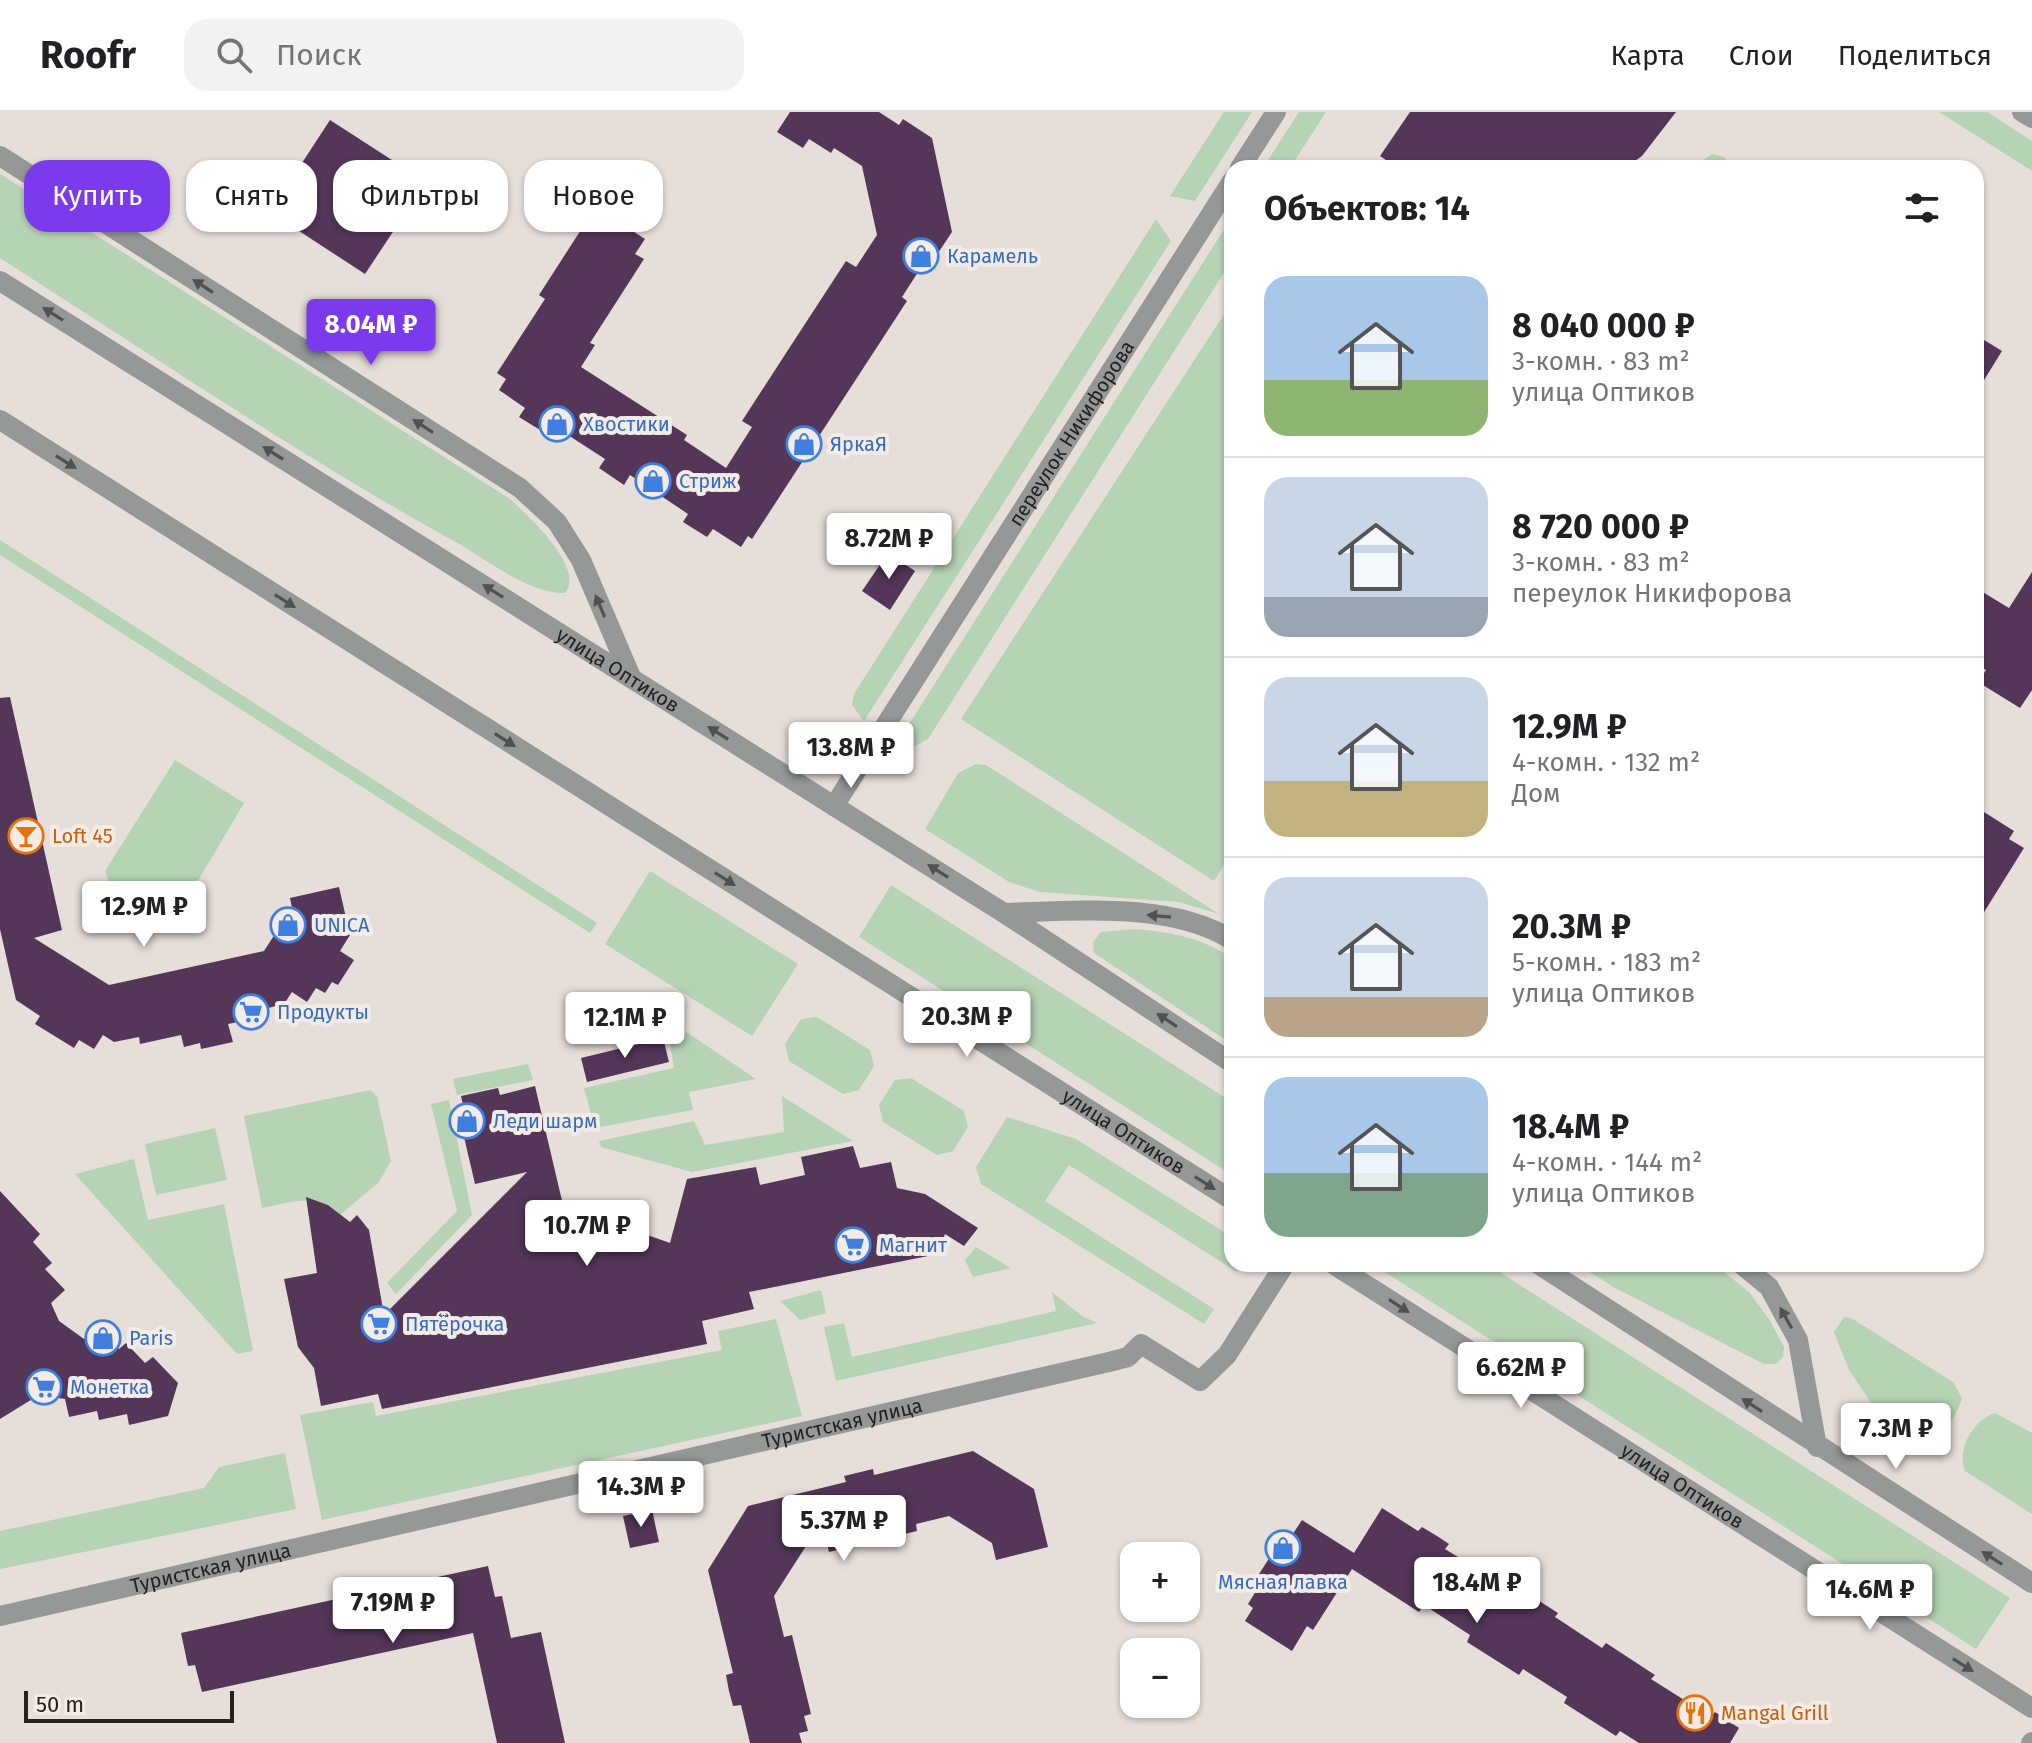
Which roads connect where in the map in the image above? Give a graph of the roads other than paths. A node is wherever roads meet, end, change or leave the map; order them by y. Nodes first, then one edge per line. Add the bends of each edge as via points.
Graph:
1 (1276, 112) edge
2 (2022, 112) edge
3 (2032, 118) edge
4 (0, 156) edge
5 (1245, 160) edge
6 (1224, 194) edge
7 (0, 281) edge
8 (0, 420) edge
9 (631, 677) junction
10 (834, 806) junction
11 (1004, 913) junction
12 (1224, 936) edge
13 (1224, 1058) edge
14 (1224, 1195) edge
15 (1280, 1272) edge
16 (1346, 1272) edge
17 (1550, 1272) edge
18 (1751, 1272) edge
19 (1817, 1447) junction
20 (2032, 1583) edge
21 (0, 1616) edge
22 (2032, 1708) edge

1 - 5 street
2 - 3 street
9 -> 4 street via 581,560 557,522 520,488
6 - 10 street, переулок Никифорова
9 -> 7 street, улица Оптиков
8 -> 14 street, улица Оптиков
10 -> 9 street, улица Оптиков
11 -> 10 street, улица Оптиков
12 -> 11 street via 1184,918
13 -> 11 street, улица Оптиков
15 - 21 street, Туристская улица via 1227,1355 1200,1381 1141,1344 1128,1357 1109,1362
16 -> 22 street, улица Оптиков
19 -> 17 street
19 -> 18 street via 1798,1340 1769,1287
20 -> 19 street

